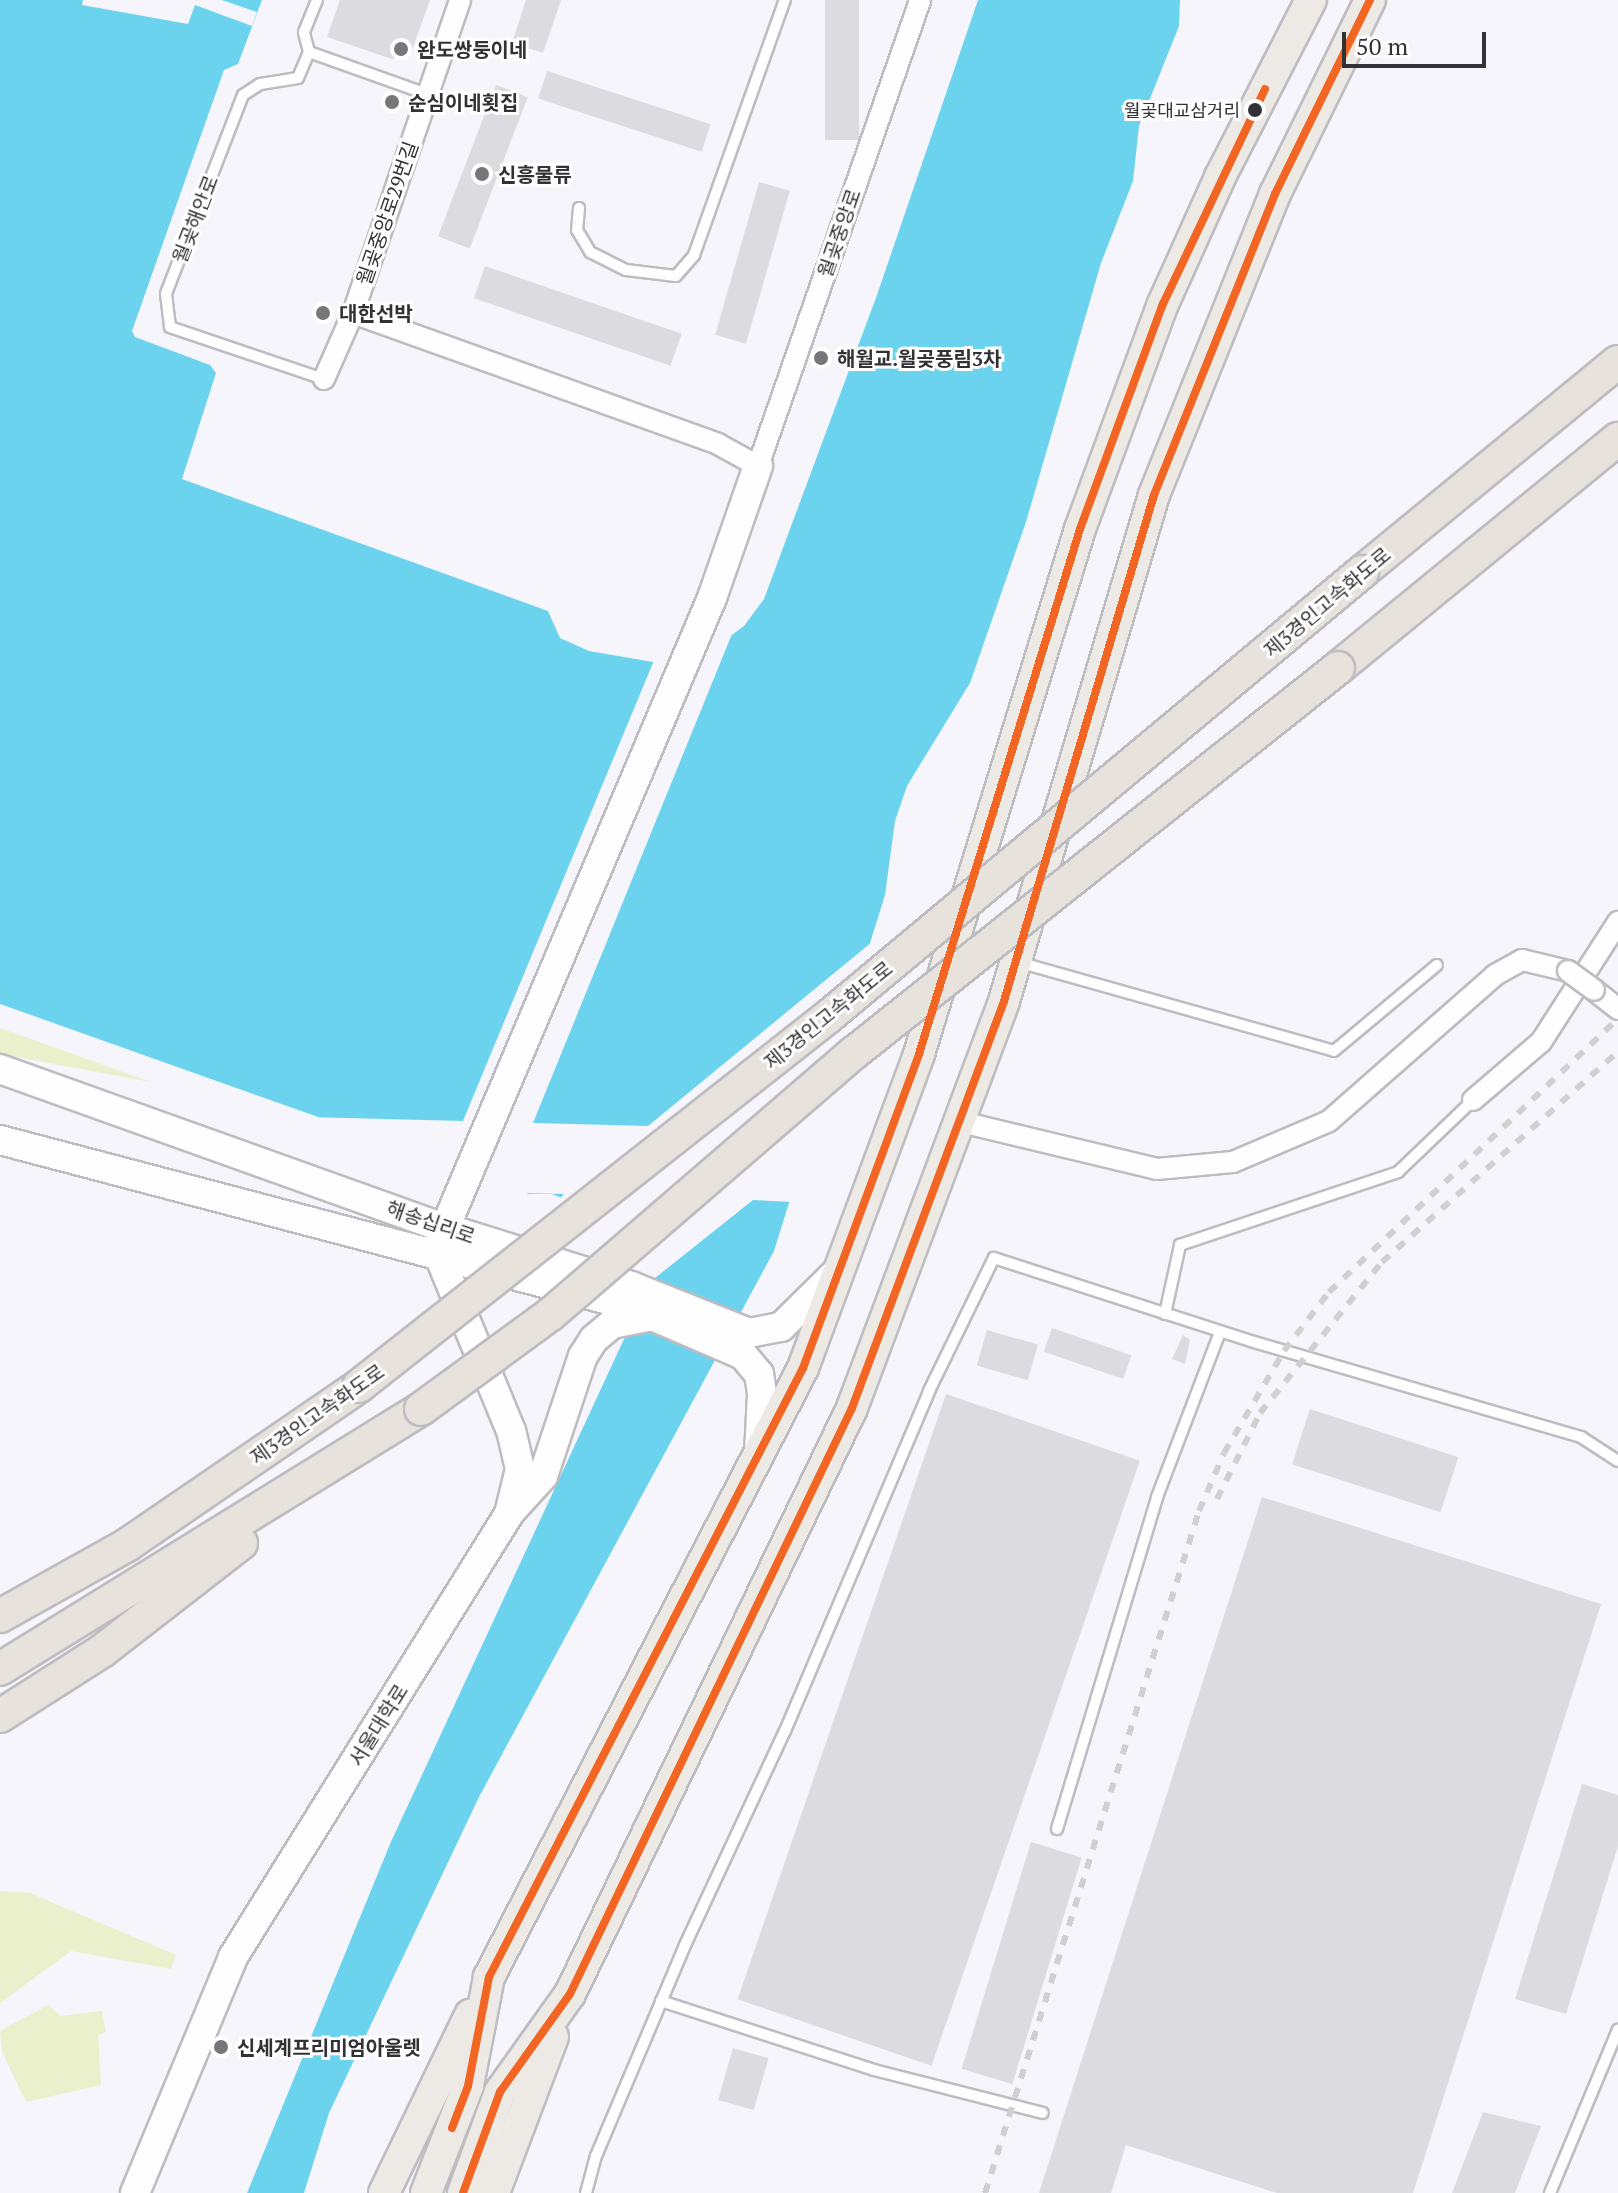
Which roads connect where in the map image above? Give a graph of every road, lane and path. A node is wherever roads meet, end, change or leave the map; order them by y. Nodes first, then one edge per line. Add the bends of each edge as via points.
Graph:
1 (317, 0) edge
2 (460, 0) edge
3 (785, 0) edge
4 (920, 0) edge
5 (1311, 0) edge
6 (1370, 0) edge
7 (309, 52) junction
8 (427, 94) junction
9 (579, 208) dead end
10 (353, 313) junction
11 (1618, 362) edge
12 (324, 379) joint
13 (1618, 439) edge
14 (758, 466) junction
15 (1618, 922) edge
16 (1016, 962) junction
17 (1437, 965) dead end
18 (1618, 1009) edge
19 (0, 1069) edge
20 (1473, 1100) joint
21 (957, 1121) junction
22 (0, 1140) edge
23 (439, 1239) junction
24 (843, 1265) junction
25 (1165, 1314) junction
26 (652, 1316) junction
27 (1220, 1332) junction
28 (376, 1437) junction
29 (759, 1455) junction
30 (1618, 1461) edge
31 (509, 1514) junction
32 (0, 1616) edge
33 (0, 1669) edge
34 (0, 1716) edge
35 (1057, 1829) dead end
36 (489, 1977) junction
37 (570, 1994) junction
38 (661, 2001) junction
39 (1618, 2030) edge
40 (1043, 2113) dead end
41 (135, 2193) edge
42 (384, 2193) edge
43 (426, 2193) edge
44 (463, 2193) edge
45 (494, 2193) edge
46 (586, 2193) edge
47 (1550, 2193) edge

1 - 7 lane via 304,33
2 - 8 street, 월곶중앙로29번길
3 - 9 lane via 694,255 676,276 626,270 590,252 577,230
4 - 14 street, 월곶중앙로
5 - 24 main road via 1220,177 1157,319 1080,529 919,1054
6 - 16 main road via 1275,194 1154,495
7 - 8 lane
7 - 12 lane, 월곶해안로 via 298,78 260,84 243,95 166,294 170,327
8 - 10 street, 월곶중앙로29번길
10 - 12 street, 월곶중앙로29번길
10 - 14 street via 718,444
11 - 32 highway, 제3경인고속화도로, bridge via 829,1016 359,1386 127,1545
13 - 28 highway, bridge via 855,1052 551,1314
14 - 23 main road via 712,598 471,1175
15 - 20 street via 1541,1042
16 - 17 lane via 1334,1051
16 - 21 main road
18 - 21 street, bridge via 1568,971 1522,960 1495,975 1329,1121 1233,1162 1157,1169
19 - 23 main road, 해송십리로
20 - 25 lane via 1398,1172 1180,1245
21 - 37 main road via 852,1408
22 - 23 main road, 해송십리로
23 - 24 main road, 해송십리로 via 631,1286 749,1333 781,1327
23 - 26 main road, 해송십리로
23 - 31 main road, 서울대학로 via 511,1431 520,1469
24 - 29 main road via 803,1368
25 - 27 lane
25 - 38 lane via 994,1258 929,1391 785,1731
26 - 29 main road, 해송십리로 via 743,1355 759,1374
26 - 31 main road via 612,1324 594,1339 583,1356 543,1476
27 - 30 lane via 1581,1437
27 - 35 lane via 1157,1497
28 - 33 highway
28 - 34 highway via 102,1651
29 - 36 main road
31 - 41 main road, 서울대학로 via 233,1957
36 - 42 main road
36 - 43 main road via 468,2086
37 - 44 main road via 500,2092
37 - 45 main road
38 - 40 lane via 874,2070
38 - 46 lane via 596,2156
39 - 47 lane

